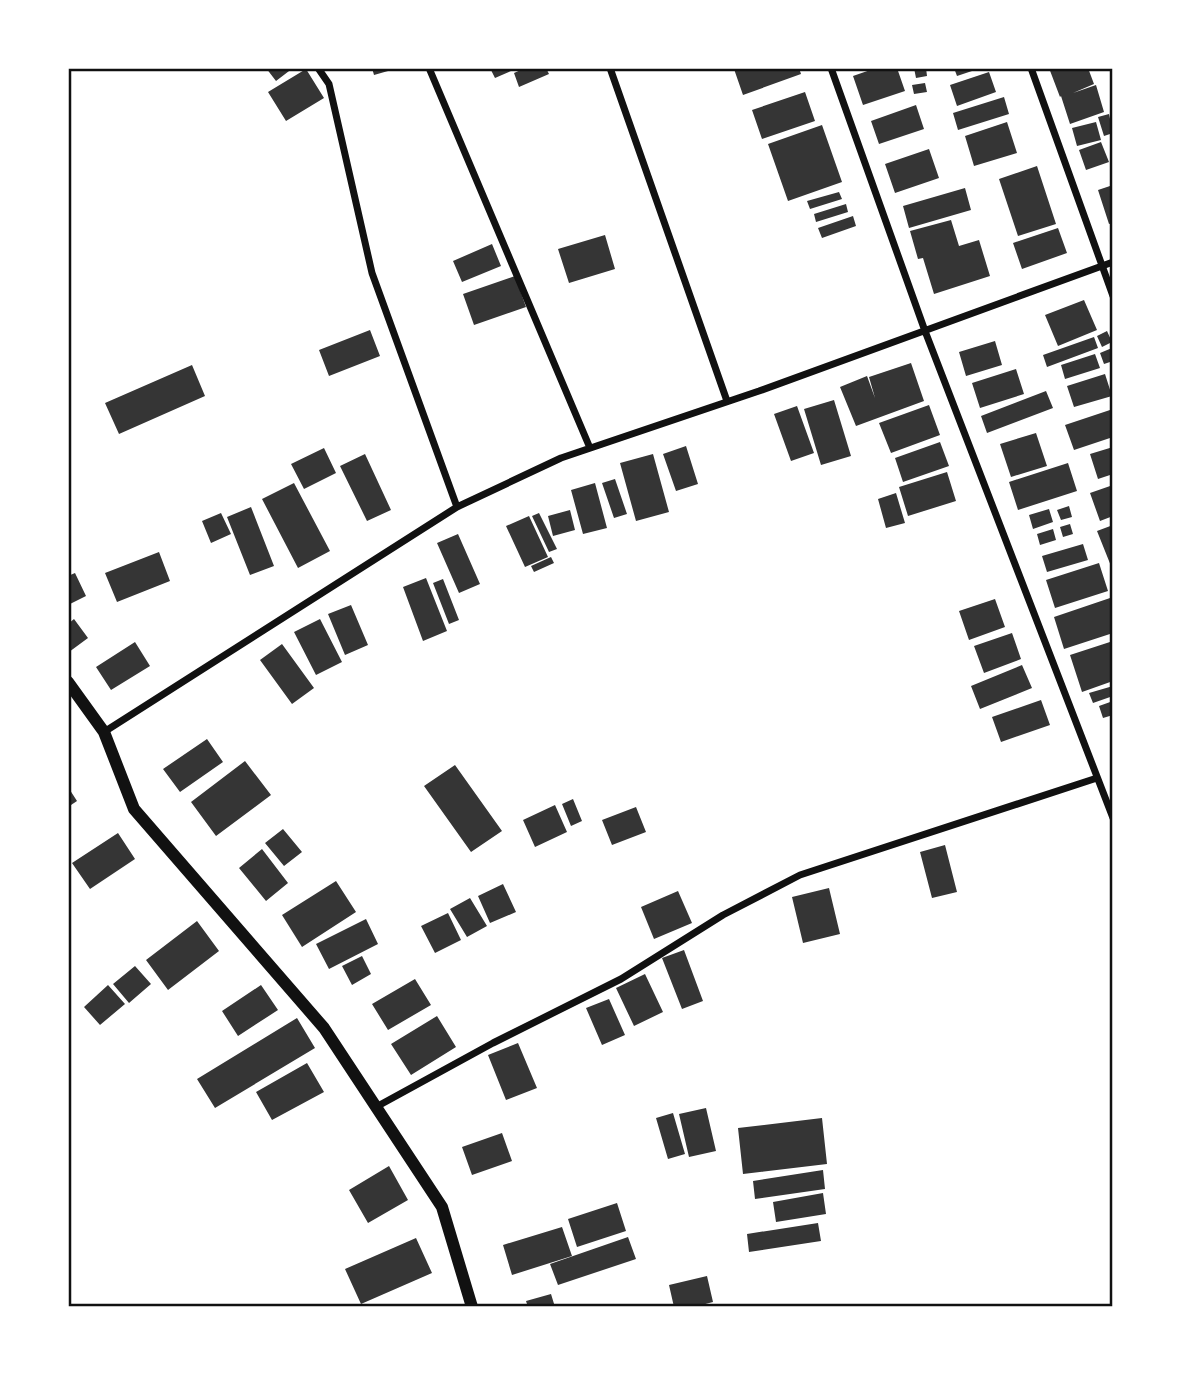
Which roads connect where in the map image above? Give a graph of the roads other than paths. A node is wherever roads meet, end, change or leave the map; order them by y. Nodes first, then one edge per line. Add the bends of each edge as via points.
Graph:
1 (318, 68) edge
2 (429, 68) edge
3 (610, 68) edge
4 (831, 68) edge
5 (1031, 68) edge
6 (1113, 261) edge
7 (1101, 266) junction
8 (1113, 296) edge
9 (925, 331) junction
10 (727, 401) junction
11 (590, 448) junction
12 (457, 507) junction
13 (70, 690) edge
14 (104, 732) junction
15 (1097, 778) junction
16 (1113, 818) edge
17 (376, 1107) junction
18 (472, 1307) edge

1 - 12 street via 329,84 372,273
2 - 11 street
3 - 10 street
4 - 9 street
5 - 7 street
6 - 7 street
7 - 8 street
7 - 9 street
9 - 10 street
9 - 15 street
10 - 11 street
11 - 12 street
12 - 14 street
13 - 14 street
14 - 17 street via 134,809 324,1028
15 - 16 street
15 - 17 street via 800,876 723,915 621,979
17 - 18 street via 442,1207

